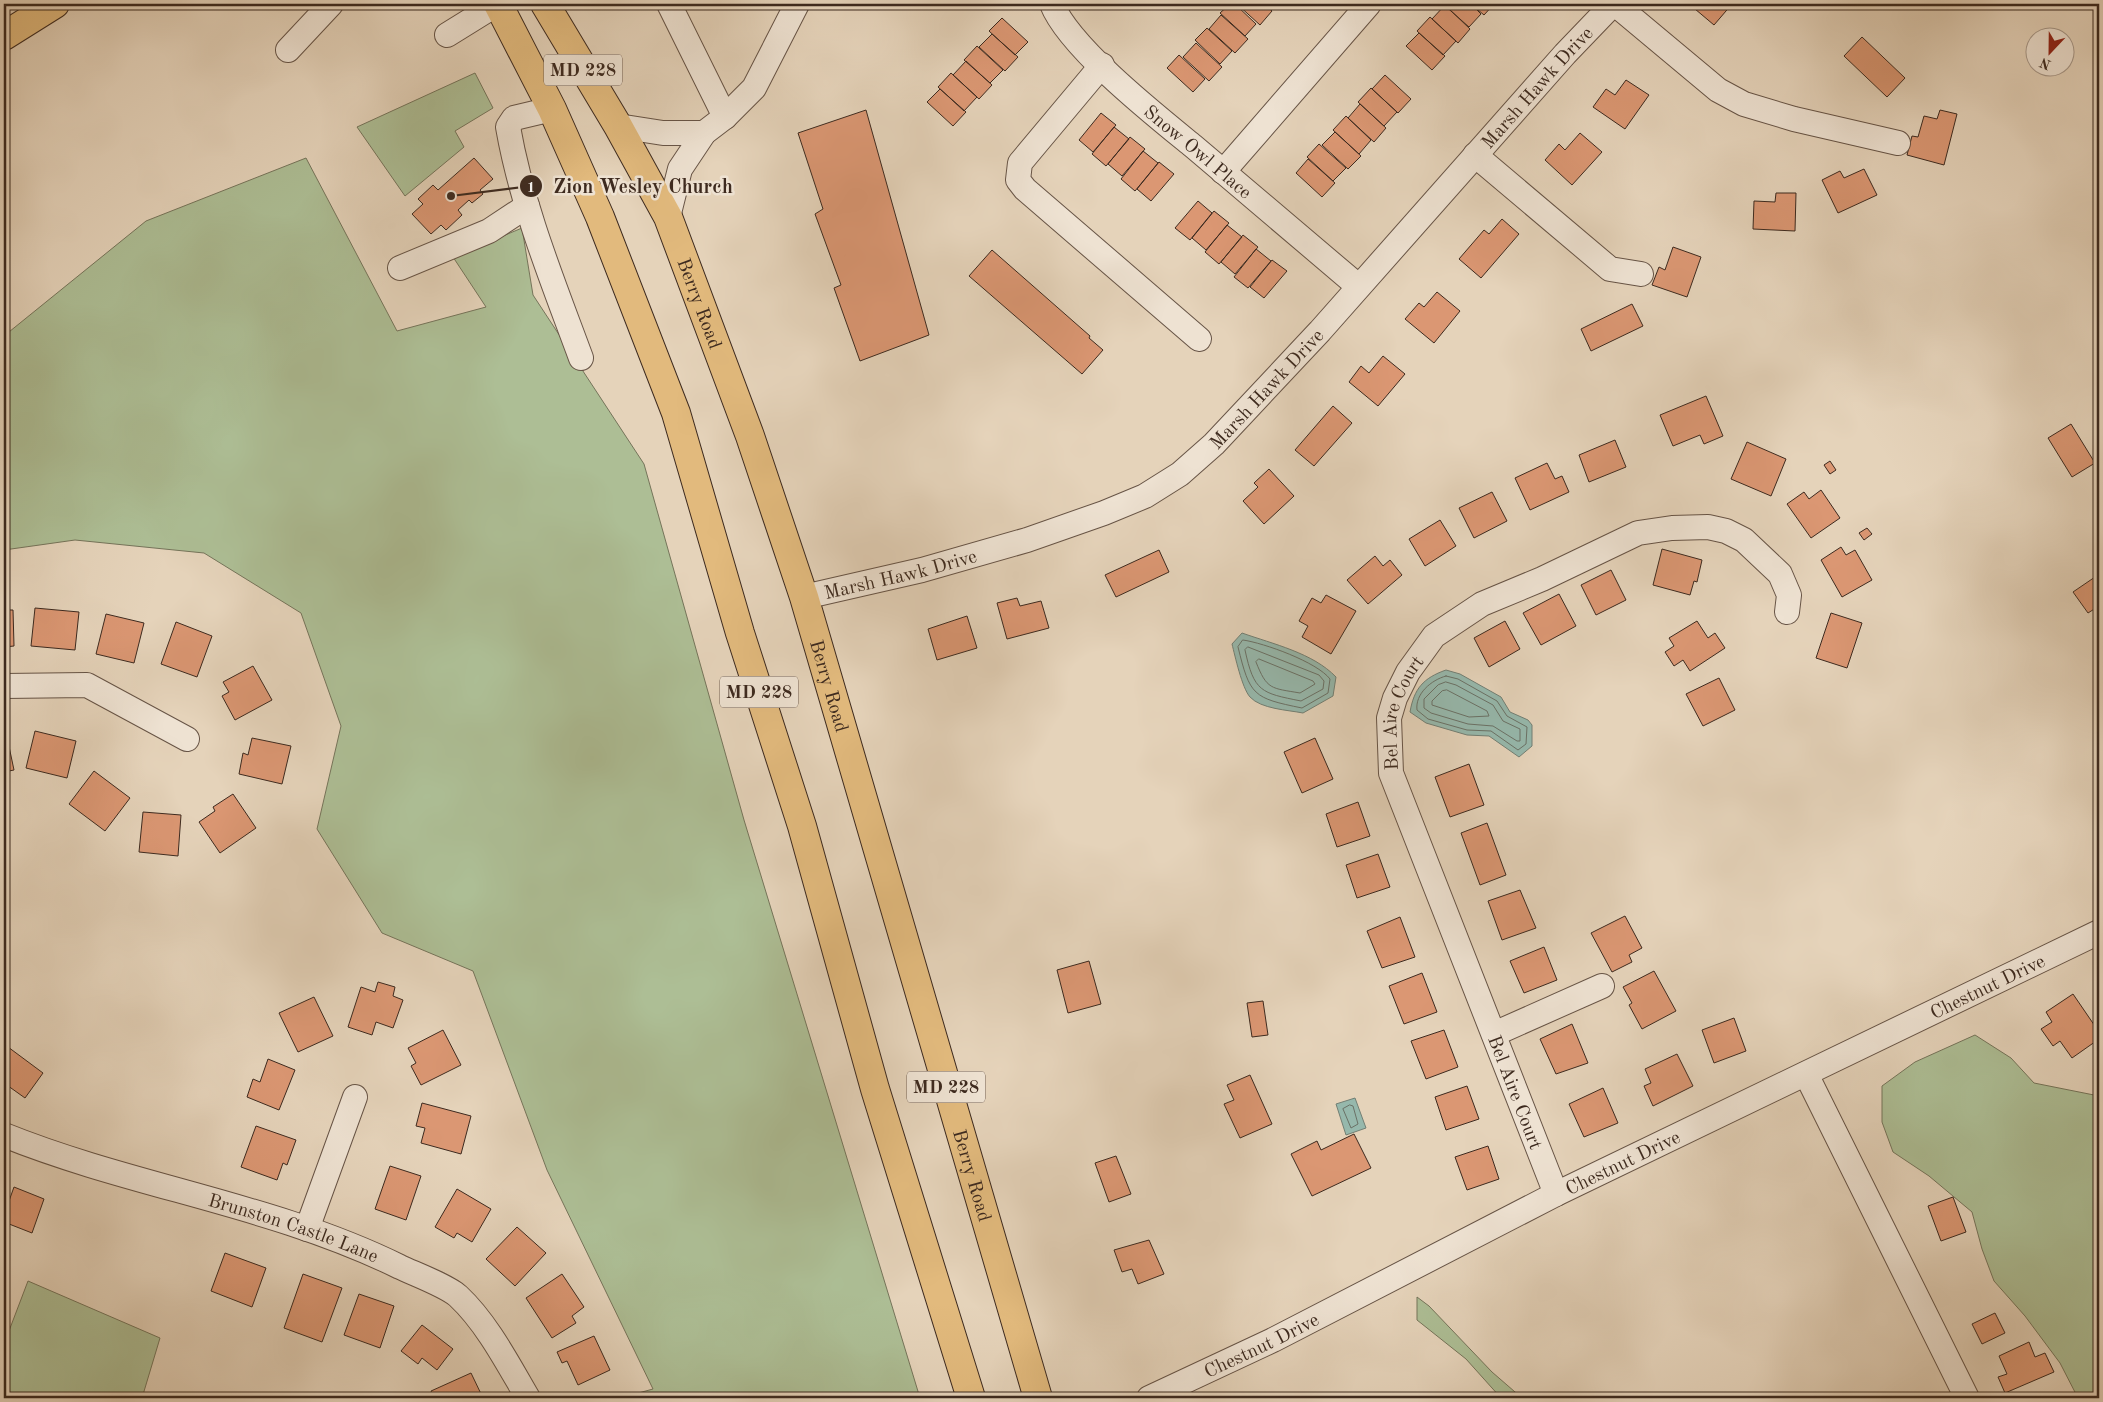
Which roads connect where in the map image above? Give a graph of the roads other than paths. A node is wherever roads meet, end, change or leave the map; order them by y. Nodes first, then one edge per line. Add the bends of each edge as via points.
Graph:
1 (55, 4) edge
2 (331, 4) edge
3 (498, 4) edge
4 (545, 4) edge
5 (669, 4) edge
6 (797, 4) edge
7 (1052, 4) edge
8 (1368, 4) edge
9 (1614, 4) edge
10 (446, 35) dead end
11 (4, 36) edge
12 (288, 50) dead end
13 (1102, 66) junction
14 (552, 109) junction
15 (724, 117) junction
16 (618, 126) junction
17 (704, 133) junction
18 (1898, 143) dead end
19 (1475, 155) junction
20 (1222, 172) junction
21 (528, 206) junction
22 (668, 217) junction
23 (400, 268) dead end
24 (1641, 274) dead end
25 (1358, 286) junction
26 (1199, 339) dead end
27 (581, 358) dead end
28 (804, 597) junction
29 (1787, 612) dead end
30 (4, 686) edge
31 (187, 739) dead end
32 (2099, 932) edge
33 (1602, 986) dead end
34 (1494, 1034) junction
35 (1806, 1074) junction
36 (355, 1097) dead end
37 (4, 1135) edge
38 (1556, 1194) junction
39 (307, 1229) junction
40 (528, 1398) edge
41 (970, 1398) edge
42 (1038, 1398) edge
43 (1149, 1398) edge
44 (1967, 1398) edge

1 - 11 main road
2 - 12 street
3 - 10 street
3 - 14 main road, MD 228
4 - 16 main road, Berry Road / MD 228
5 - 15 street
6 - 15 street via 754,88
7 - 13 street, Snow Owl Place via 1083,48
8 - 20 street
9 - 18 street via 1718,90 1744,104
9 - 19 street, Marsh Hawk Drive
13 - 20 street, Snow Owl Place
13 - 26 street via 1020,163 1018,180
14 - 21 street via 514,118 508,127
14 - 41 main road, MD 228 via 600,217 676,414 740,634 802,826 875,1089
15 - 17 street
16 - 17 street via 663,133
16 - 22 main road, Berry Road / MD 228
17 - 22 street via 680,169
19 - 24 street via 1610,269
19 - 25 street, Marsh Hawk Drive
20 - 25 street, Snow Owl Place
21 - 23 street via 489,231
21 - 27 street
22 - 28 main road, Berry Road / MD 228 via 750,436
25 - 28 street, Marsh Hawk Drive via 1214,444 1180,474 1145,496 1027,540 922,570
28 - 42 main road, Berry Road / MD 228
29 - 34 street, Bel Aire Court via 1789,595 1780,574 1744,540 1708,527 1659,529 1638,533 1482,604 1434,636 1408,672 1389,718 1391,773
30 - 31 street via 87,685
32 - 35 street, Chestnut Drive
33 - 34 street
34 - 38 street, Bel Aire Court
35 - 38 street, Chestnut Drive
35 - 44 street
36 - 39 street
37 - 39 street, Brunston Castle Lane via 44,1151
38 - 43 street, Chestnut Drive via 1273,1340
39 - 40 street, Brunston Castle Lane via 358,1246 457,1295 493,1340

